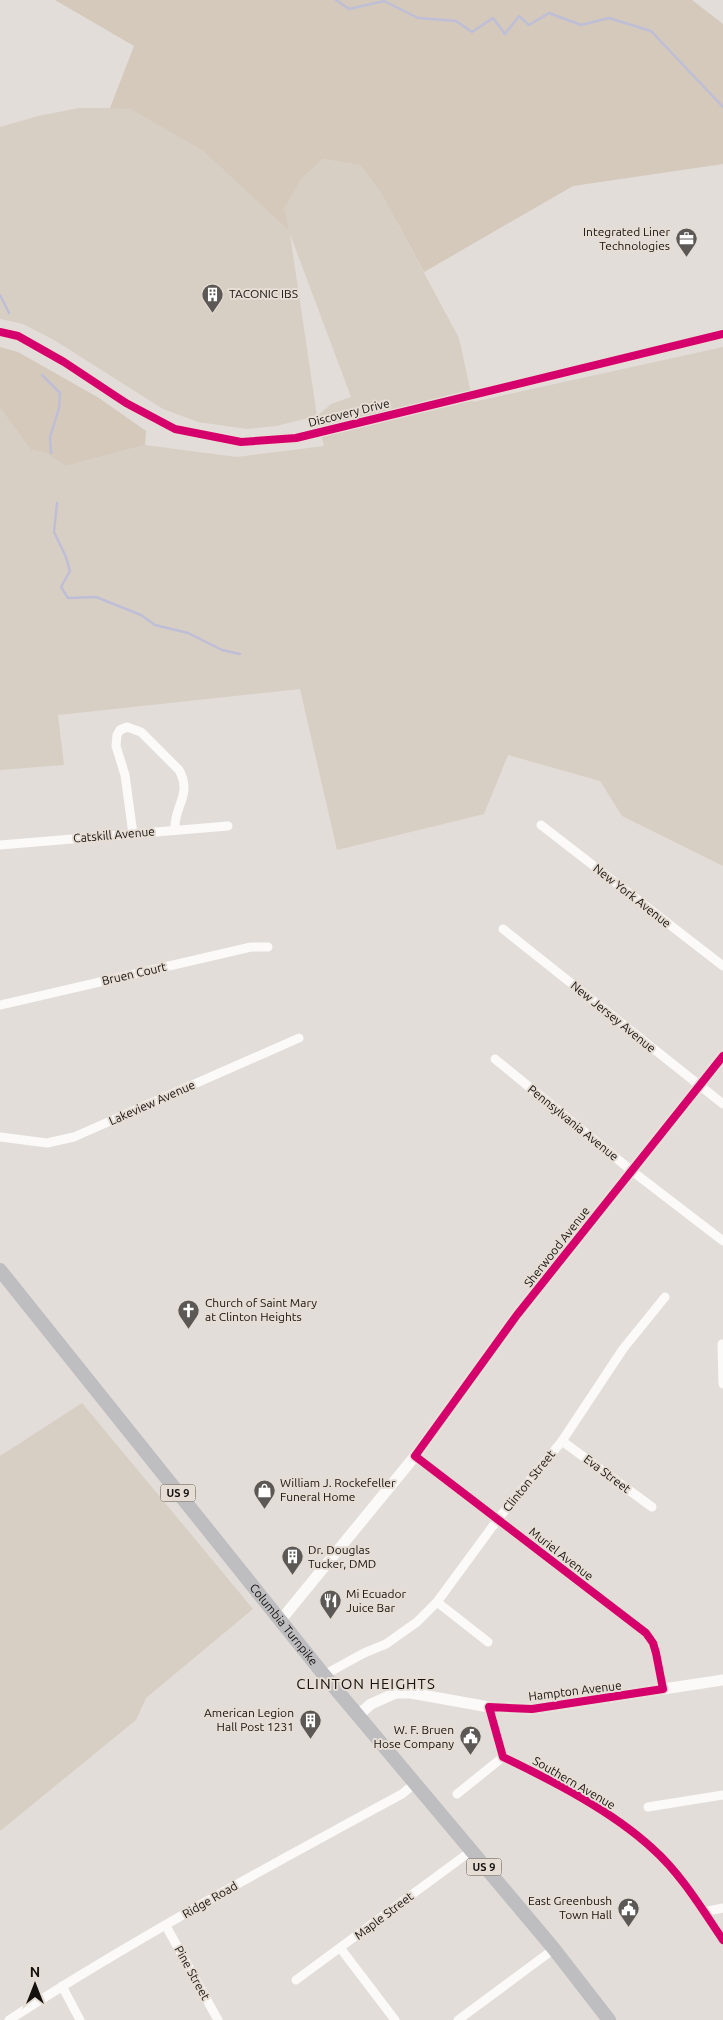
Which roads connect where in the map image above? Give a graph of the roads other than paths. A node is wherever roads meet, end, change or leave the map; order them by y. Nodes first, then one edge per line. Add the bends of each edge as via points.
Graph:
1 (0, 332) edge
2 (723, 334) edge
3 (541, 825) dead end
4 (228, 826) dead end
5 (175, 830) junction
6 (134, 834) junction
7 (0, 845) edge
8 (503, 929) dead end
9 (268, 946) dead end
10 (723, 966) edge
11 (0, 1005) edge
12 (299, 1038) dead end
13 (723, 1056) edge
14 (495, 1059) dead end
15 (700, 1086) junction
16 (723, 1104) edge
17 (0, 1137) edge
18 (632, 1170) junction
19 (723, 1241) edge
20 (0, 1270) edge
21 (665, 1297) dead end
22 (722, 1344) dead end
23 (723, 1384) edge
24 (562, 1441) junction
25 (415, 1456) junction
26 (652, 1507) dead end
27 (498, 1519) junction
28 (437, 1602) junction
29 (280, 1621) junction
30 (488, 1642) dead end
31 (324, 1675) junction
32 (723, 1680) edge
33 (663, 1690) junction
34 (489, 1707) junction
35 (357, 1716) junction
36 (503, 1757) junction
37 (414, 1784) junction
38 (457, 1794) dead end
39 (723, 1795) edge
40 (648, 1808) dead end
41 (471, 1850) junction
42 (723, 1908) edge
43 (704, 1912) junction
44 (166, 1926) junction
45 (723, 1940) edge
46 (341, 1949) junction
47 (554, 1949) junction
48 (296, 1980) dead end
49 (62, 1986) junction
50 (9, 2020) edge
51 (80, 2020) edge
52 (217, 2020) edge
53 (395, 2020) edge
54 (458, 2020) edge
55 (609, 2020) edge

1 - 2 street, Discovery Drive via 18,336 126,403 175,429 241,442 296,438
3 - 10 street, New York Avenue
4 - 5 street, Catskill Avenue
5 - 6 street, Catskill Avenue
5 - 6 street via 184,794 183,777 141,732 127,727 117,735 116,746 125,775
6 - 7 street, Catskill Avenue
8 - 15 street, New Jersey Avenue
9 - 11 street, Bruen Court via 251,946
12 - 17 street, Lakeview Avenue via 74,1137 47,1144
13 - 15 street, Sherwood Avenue
14 - 18 street, Pennsylvania Avenue
15 - 16 street, New Jersey Avenue
15 - 18 street, Sherwood Avenue
18 - 19 street, Pennsylvania Avenue
18 - 25 street, Sherwood Avenue via 517,1315
20 - 29 main road, Columbia Turnpike / US 9
21 - 24 street, Clinton Street via 623,1349
22 - 23 street
24 - 26 street, Eva Street
24 - 27 street, Clinton Street
25 - 27 street, Muriel Avenue
25 - 29 street, Sherwood Avenue
27 - 28 street, Clinton Street
27 - 33 street, Muriel Avenue via 646,1633 656,1653
28 - 30 street
28 - 31 street, Clinton Street via 417,1622 386,1644
29 - 31 main road, Columbia Turnpike / US 9
31 - 35 main road, Columbia Turnpike / US 9
32 - 33 street, Hampton Avenue
33 - 34 street, Hampton Avenue via 532,1709
34 - 35 street, Hampton Avenue via 396,1693 371,1704
34 - 36 street
35 - 37 main road, Columbia Turnpike / US 9
36 - 38 street
36 - 43 street, Southern Avenue via 592,1805 646,1844 681,1880
37 - 41 main road, Columbia Turnpike / US 9
37 - 44 street, Ridge Road via 402,1794
39 - 40 street
41 - 46 street, Maple Street
41 - 47 main road, Columbia Turnpike / US 9
42 - 43 street
43 - 45 street, Southern Avenue
44 - 49 street, Ridge Road
44 - 52 street, Pine Street
46 - 48 street, Maple Street
46 - 53 street
47 - 54 street
47 - 55 main road, Columbia Turnpike / US 9
49 - 50 street, Ridge Road
49 - 51 street

